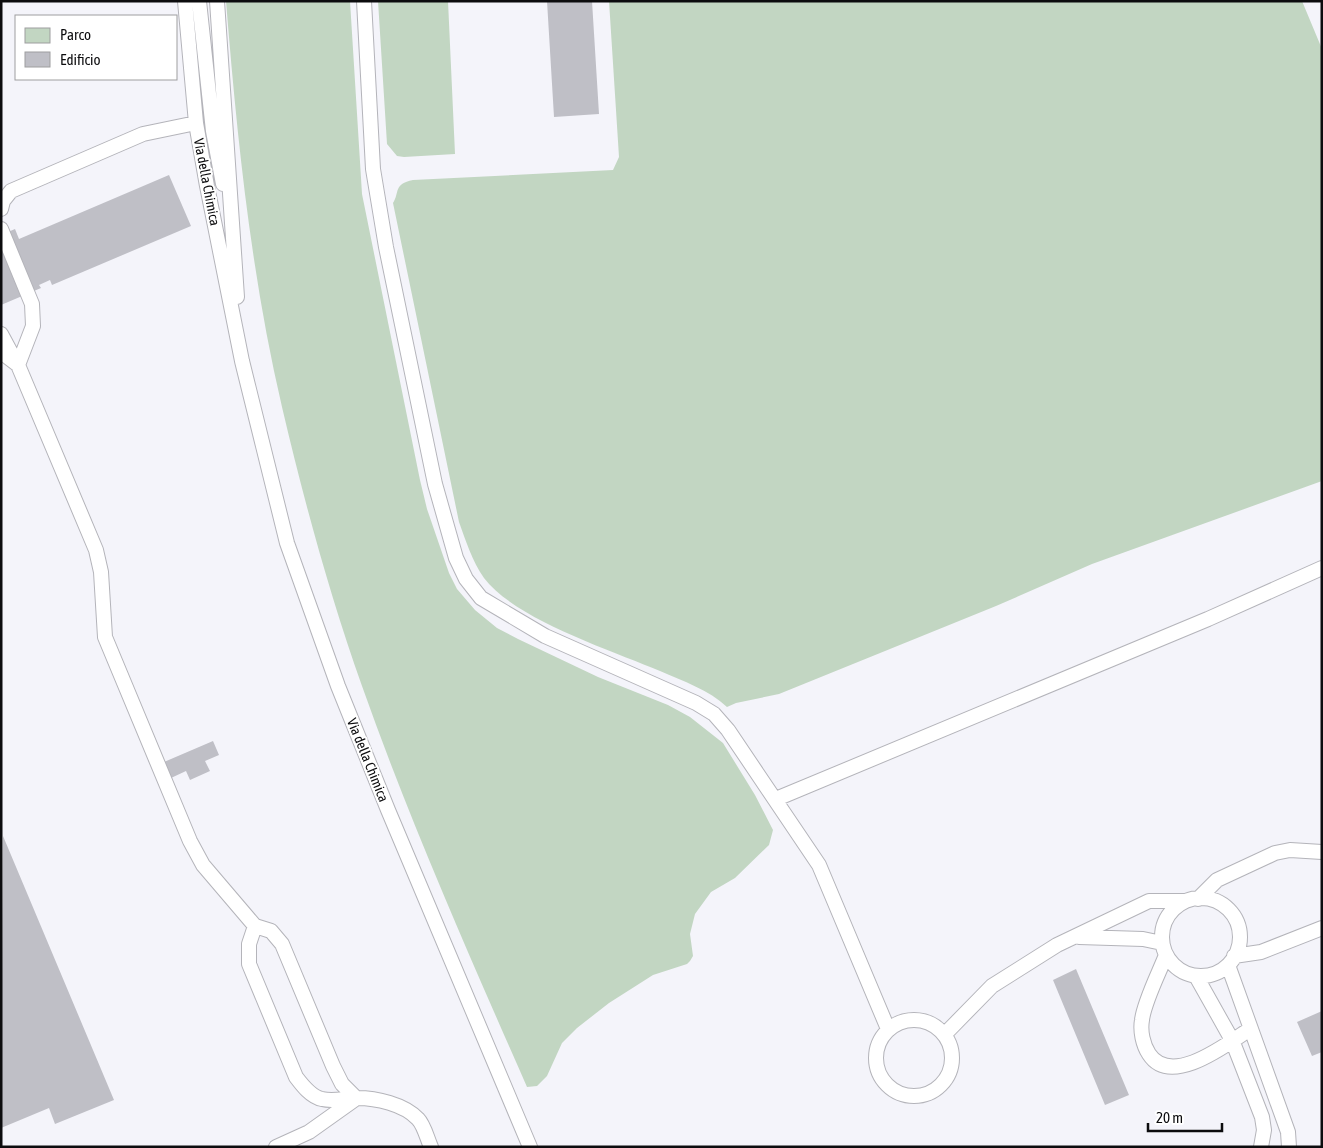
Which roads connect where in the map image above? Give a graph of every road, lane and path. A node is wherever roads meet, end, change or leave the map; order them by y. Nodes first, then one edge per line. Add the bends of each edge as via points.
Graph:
1 (185, 1) edge
2 (199, 1) edge
3 (218, 1) edge
4 (364, 1) edge
5 (196, 123) junction
6 (1, 209) edge
7 (1, 229) edge
8 (232, 234) junction
9 (1, 334) edge
10 (1, 352) edge
11 (242, 360) junction
12 (18, 365) junction
13 (1322, 568) edge
14 (776, 799) junction
15 (1322, 852) edge
16 (1191, 900) junction
17 (255, 926) junction
18 (1322, 928) edge
19 (1076, 937) junction
20 (1164, 949) junction
21 (1231, 960) junction
22 (1196, 976) junction
23 (888, 1029) junction
24 (1250, 1029) junction
25 (944, 1034) junction
26 (1232, 1040) junction
27 (356, 1098) junction
28 (276, 1147) edge
29 (431, 1147) edge
30 (530, 1147) edge
31 (1261, 1147) edge
32 (1288, 1147) edge

1 - 5 lane, Via della Chimica
2 - 8 lane via 213,131
3 - 8 lane, Via della Chimica
4 - 14 lane via 373,169 384,237 435,484 456,558 466,579 481,598 546,636 714,714
5 - 6 lane via 143,134 11,190
5 - 11 lane, Via della Chimica
7 - 12 lane via 32,304 33,326
8 - 11 lane, Via della Chimica
9 - 12 lane
10 - 12 lane
11 - 30 lane, Via della Chimica via 287,543 338,686
12 - 17 lane via 96,550 101,572 105,636 179,817 203,865
13 - 14 lane via 1208,619
14 - 23 lane via 819,865
15 - 16 lane via 1290,850 1275,853 1217,880
16 - 19 lane via 1149,901
16 - 20 lane via 1175,908 1167,918 1162,930
16 - 21 lane via 1216,902 1231,913 1239,934
17 - 27 lane via 271,931 282,944 333,1066 342,1084
17 - 27 lane via 249,944 249,964 296,1077 320,1099
18 - 21 lane
19 - 20 lane via 1143,939
19 - 25 lane via 992,986
20 - 22 lane via 1173,965
20 - 26 lane via 1142,1020 1143,1043 1154,1060 1170,1067 1184,1066
21 - 22 lane via 1208,975
21 - 24 lane
22 - 26 lane
23 - 25 lane via 899,1022 918,1020 936,1025
23 - 25 lane via 876,1051 879,1075 897,1093 909,1096 932,1092 948,1076 952,1055
24 - 26 lane
24 - 32 lane via 1288,1132
26 - 31 lane via 1262,1117
27 - 28 lane via 309,1132
27 - 29 lane via 391,1103 406,1109 419,1120

